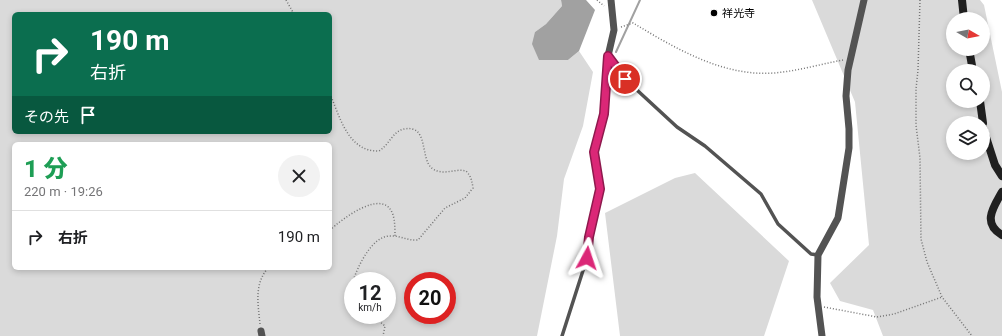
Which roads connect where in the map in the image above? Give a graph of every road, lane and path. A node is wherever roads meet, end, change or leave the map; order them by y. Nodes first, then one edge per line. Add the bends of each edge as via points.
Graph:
1 (286, 0) edge
2 (611, 0) edge
3 (864, 0) edge
4 (920, 0) edge
5 (962, 0) edge
6 (293, 12) edge
7 (963, 12) edge
8 (614, 30) junction
9 (608, 56) junction
10 (851, 58) junction
11 (332, 98) edge
12 (990, 150) edge
13 (1002, 176) edge
14 (1002, 192) edge
15 (332, 229) edge
16 (1002, 235) edge
17 (395, 237) junction
18 (818, 256) junction
19 (267, 270) edge
20 (357, 272) edge
21 (942, 297) junction
22 (818, 305) junction
23 (383, 324) edge
24 (261, 334) edge
25 (383, 336) edge
26 (562, 336) edge
27 (822, 336) edge
28 (972, 336) edge

1 - 6 path
2 - 8 street
3 - 10 street
4 - 21 path via 916,125 920,158 921,239 927,262
5 - 7 main road
8 - 9 street
8 - 10 path via 633,22 673,47 720,66 743,72 776,73
9 - 18 lane via 625,79 677,127 705,146 761,194 778,224 811,254
9 - 26 lane via 604,114 594,152 600,189 587,258
10 - 18 street via 846,96 849,148 838,218
11 - 17 path via 348,133 362,148 379,151 399,131 408,128 423,139 426,160 432,169 447,173 463,170 469,174 473,188 470,193 445,208 418,240
12 - 13 main road
14 - 16 main road via 990,219 992,226
15 - 17 path via 360,208 376,204 388,208 393,214
17 - 20 path via 383,237 371,247
18 - 22 street
19 - 24 path via 259,281 258,290
21 - 22 path via 894,314 877,317
21 - 28 path
22 - 27 street
23 - 25 path via 385,326

